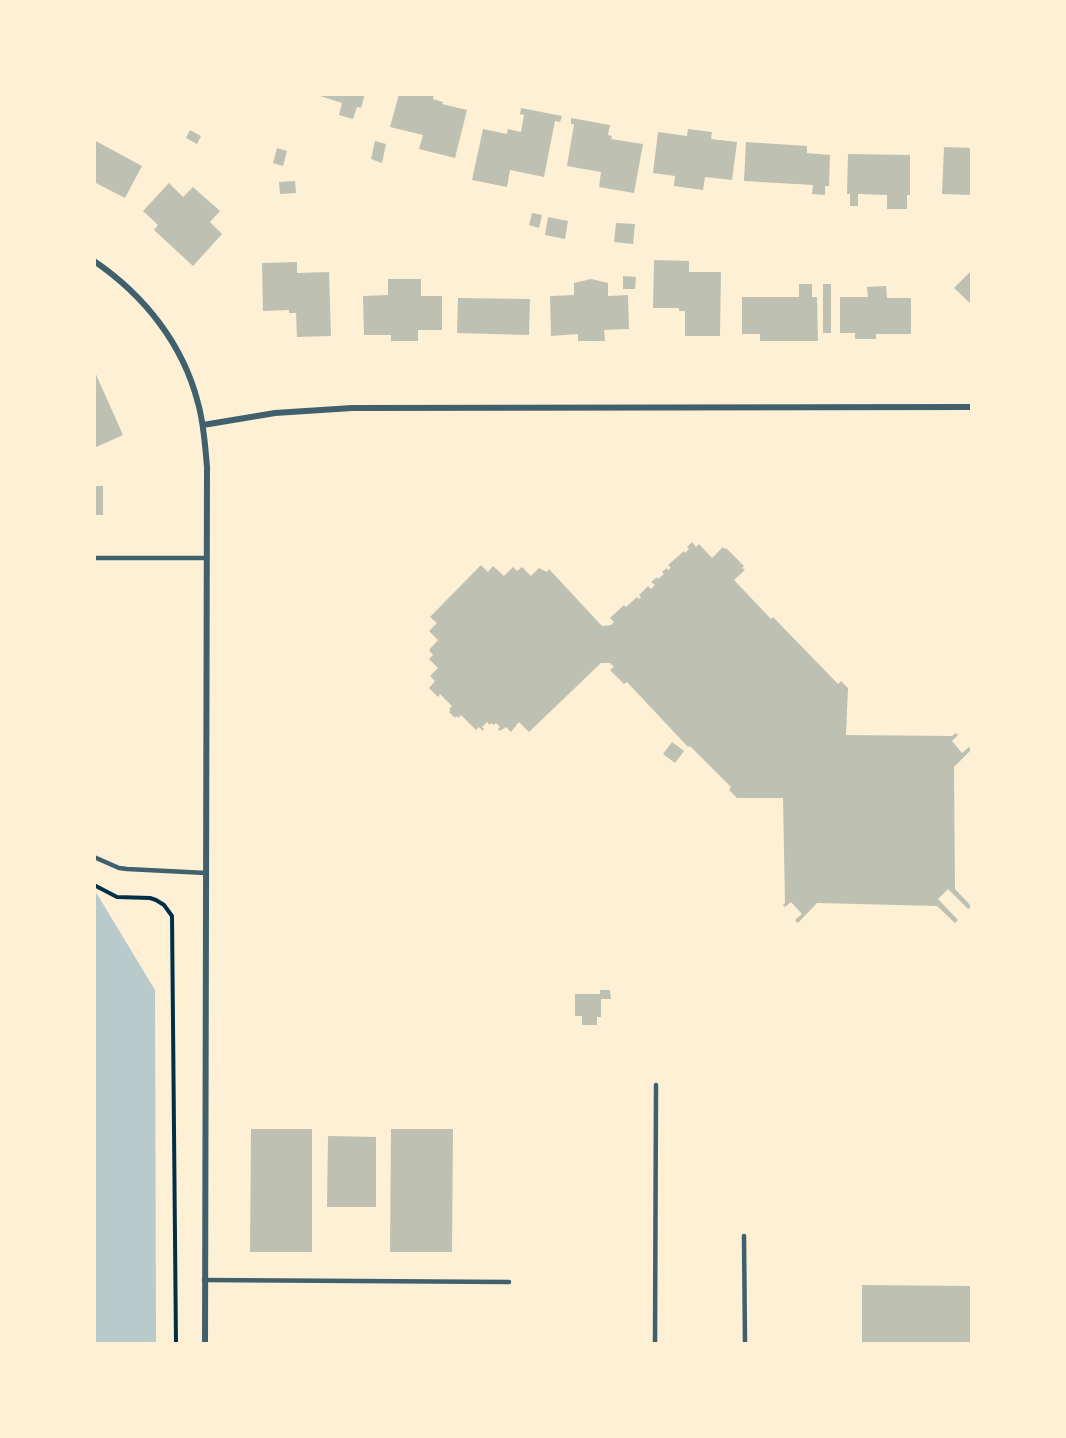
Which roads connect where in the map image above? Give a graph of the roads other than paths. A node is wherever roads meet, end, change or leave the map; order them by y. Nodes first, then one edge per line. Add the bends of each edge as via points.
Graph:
1 (94, 261) edge
2 (972, 407) edge
3 (203, 425) junction
4 (94, 558) edge
5 (207, 558) junction
6 (94, 857) edge
7 (206, 873) junction
8 (656, 1085) dead end
9 (744, 1236) dead end
10 (204, 1280) junction
11 (509, 1282) dead end
12 (205, 1344) edge
13 (655, 1344) edge
14 (745, 1344) edge

1 - 3 street via 141,300 165,331 184,365
2 - 3 street via 352,408 275,413
3 - 5 street
4 - 5 lane
5 - 7 street
6 - 7 lane via 119,868
7 - 10 street
8 - 13 lane
9 - 14 lane
10 - 11 lane
10 - 12 street

